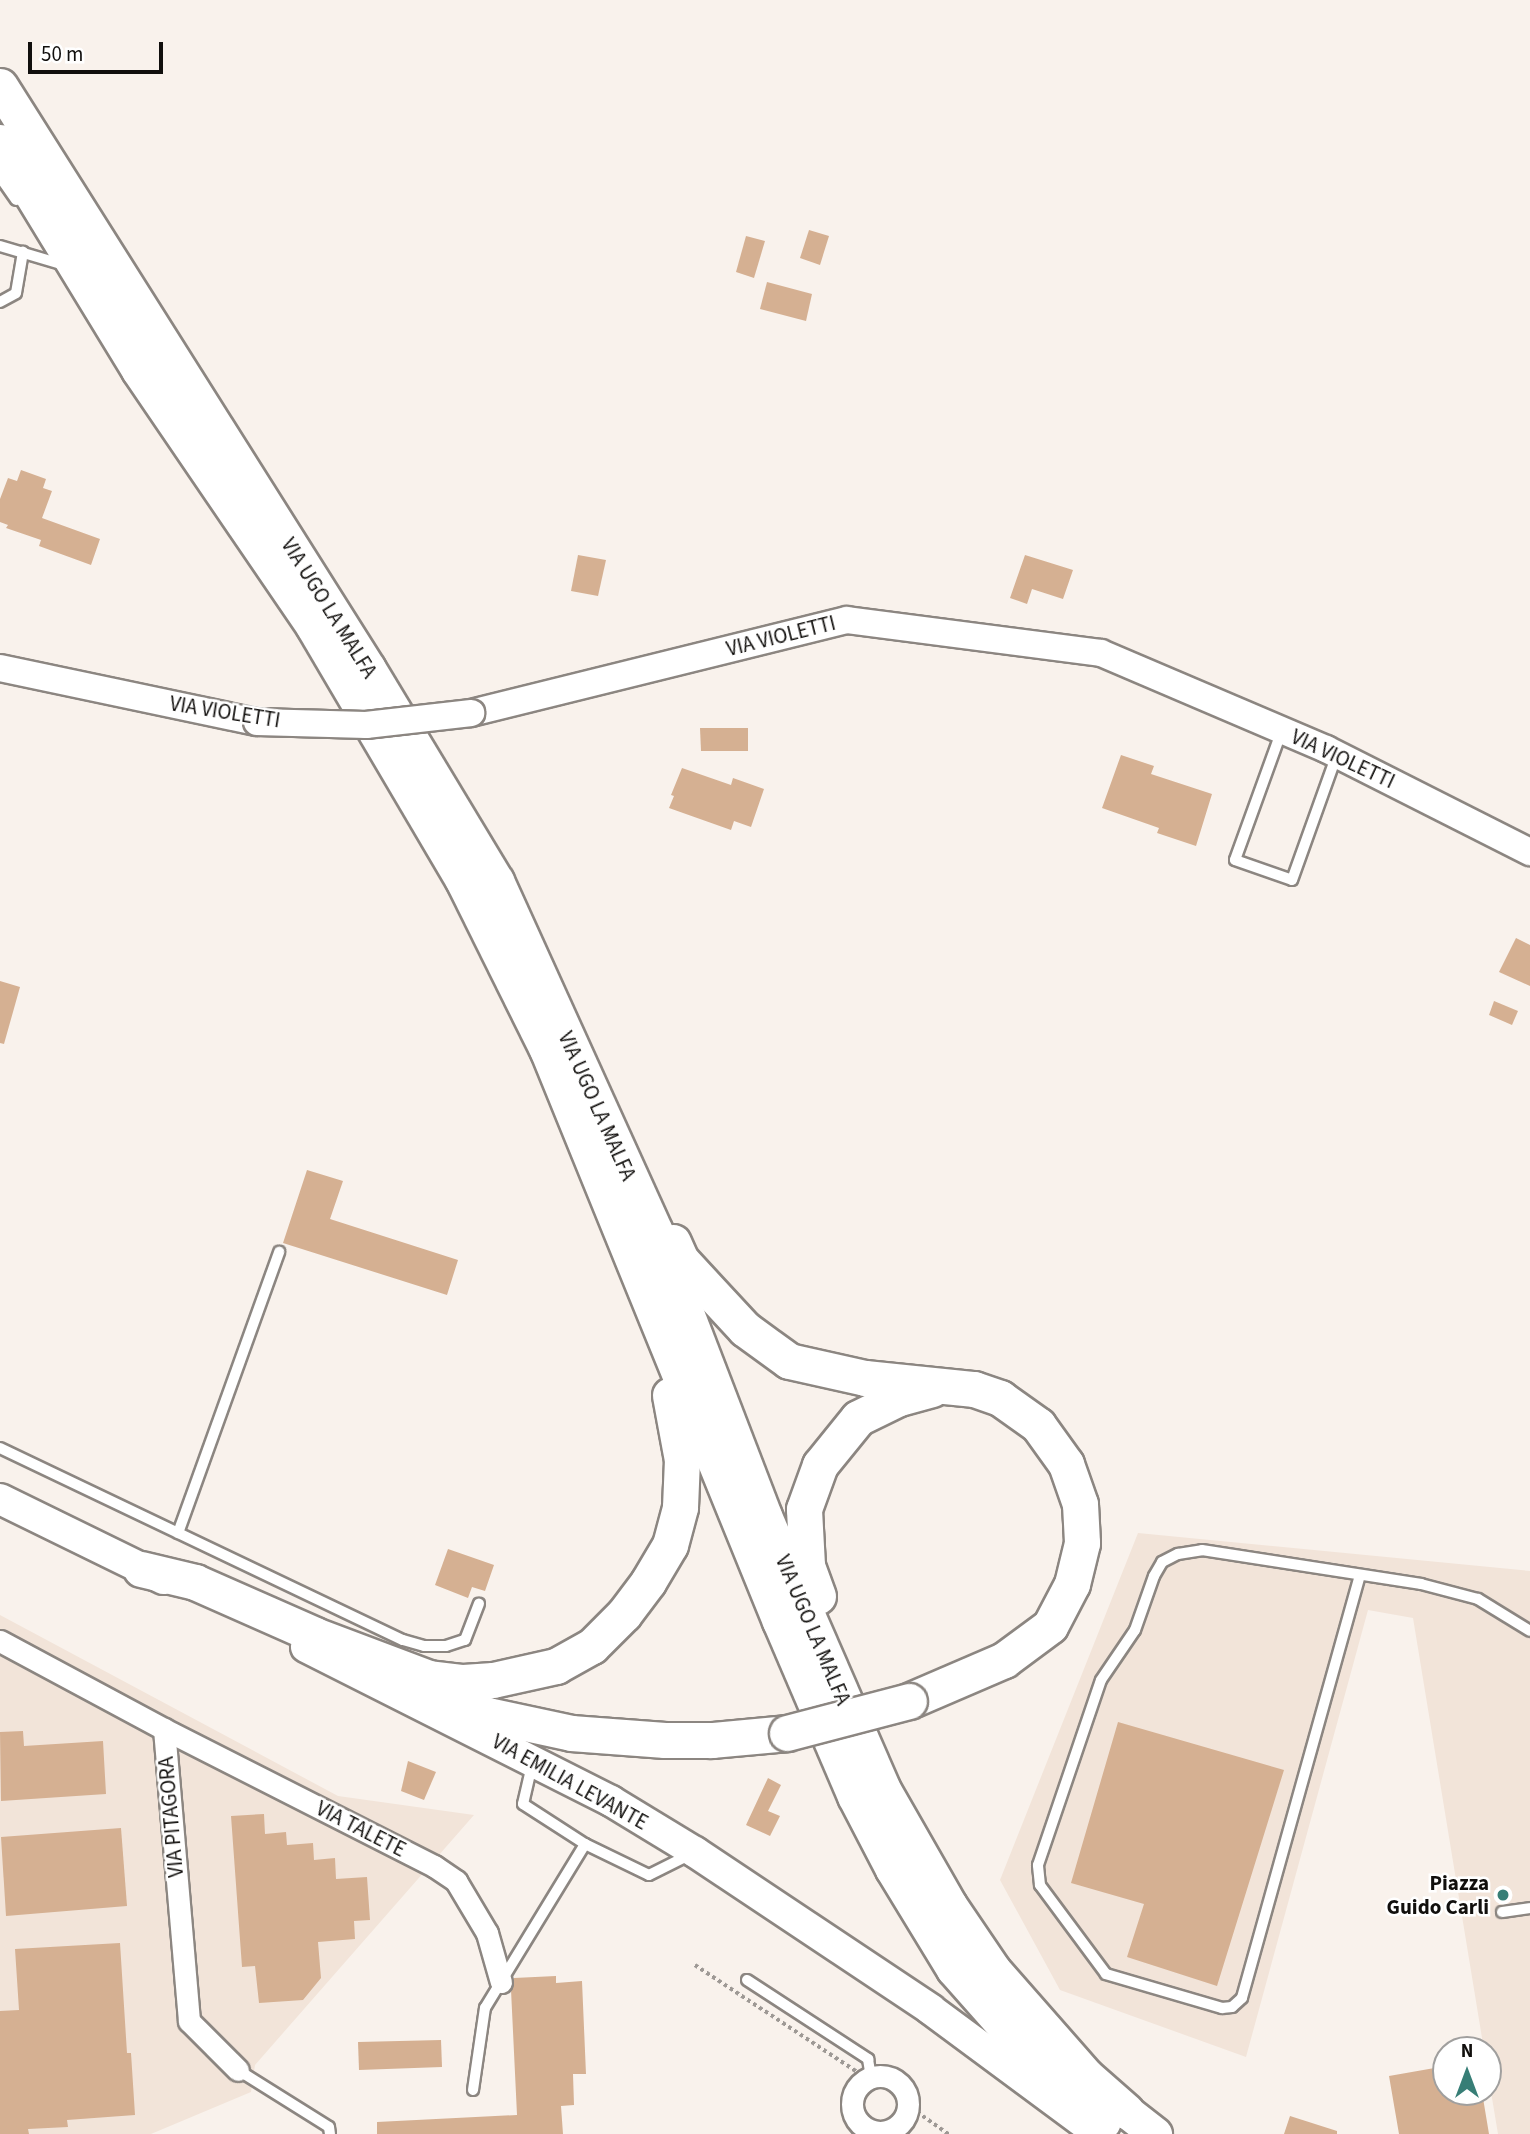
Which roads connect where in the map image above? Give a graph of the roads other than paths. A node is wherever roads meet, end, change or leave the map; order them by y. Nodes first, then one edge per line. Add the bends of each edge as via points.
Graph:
1 (0, 86) edge
2 (0, 142) edge
3 (0, 177) edge
4 (21, 208) dead end
5 (0, 246) edge
6 (49, 250) dead end
7 (23, 252) junction
8 (56, 260) junction
9 (0, 302) edge
10 (197, 455) junction
11 (0, 668) edge
12 (1282, 730) junction
13 (1337, 754) junction
14 (1530, 852) edge
15 (496, 881) junction
16 (627, 1249) junction
17 (279, 1252) dead end
18 (949, 1386) junction
19 (0, 1448) edge
20 (0, 1499) edge
21 (178, 1533) junction
22 (141, 1569) junction
23 (1360, 1575) junction
24 (479, 1604) dead end
25 (1530, 1631) edge
26 (0, 1641) edge
27 (332, 1659) junction
28 (164, 1729) junction
29 (533, 1759) junction
30 (882, 1788) junction
31 (585, 1844) junction
32 (695, 1853) junction
33 (1530, 1908) edge
34 (1503, 1912) dead end
35 (747, 1980) dead end
36 (501, 1982) junction
37 (238, 2070) joint
38 (871, 2078) junction
39 (473, 2090) dead end
40 (1113, 2126) edge
41 (863, 2130) edge
42 (893, 2131) edge
43 (330, 2134) edge
44 (1155, 2134) edge

1 - 15 highway, VIA UGO LA MALFA via 368,669
2 - 10 highway, VIA UGO LA MALFA via 139,370
3 - 4 lane
5 - 7 lane
6 - 8 lane
7 - 8 lane
7 - 9 lane via 16,293
8 - 10 lane via 71,269 156,414
10 - 16 highway, VIA UGO LA MALFA via 314,627 463,880 547,1049
11 - 12 street, VIA VIOLETTI, bridge via 257,722 366,725 471,713 847,620 1101,653
12 - 13 street, VIA VIOLETTI
12 - 13 lane via 1236,860 1292,880
13 - 14 street, VIA VIOLETTI
15 - 18 highway via 527,924 689,1269 745,1329 789,1361 865,1378
15 - 30 highway, VIA UGO LA MALFA via 655,1232 764,1516
16 - 22 highway via 626,1278 674,1408 682,1460 680,1507 670,1545 649,1583 593,1646 556,1666 531,1673 463,1682 429,1678 195,1582
16 - 40 highway, VIA UGO LA MALFA via 855,1796 892,1869 954,1969 1026,2050
17 - 21 lane
18 - 27 highway, bridge via 1000,1398 1038,1425 1066,1464 1083,1524 1076,1574 1050,1626 987,1669 909,1701 787,1733 665,1740 571,1733 500,1718
18 - 30 highway via 899,1398 858,1418 820,1465 804,1509 807,1565
19 - 21 lane
20 - 22 main road, VIA EMILIA LEVANTE
21 - 24 lane via 424,1646 465,1640
22 - 27 main road, VIA EMILIA LEVANTE
23 - 23 lane via 1202,1550 1162,1562 1135,1630 1101,1680 1038,1865 1040,1885 1106,1974 1222,2008 1232,2007 1242,1998
23 - 25 lane via 1421,1584 1478,1600
26 - 28 street, VIA PITAGORA
27 - 29 main road, VIA EMILIA LEVANTE
28 - 36 street, VIA TALETE via 456,1881 487,1933
28 - 37 street, VIA PITAGORA via 189,2021
29 - 31 lane via 523,1804
29 - 32 main road, VIA EMILIA LEVANTE
30 - 40 highway, VIA UGO LA MALFA via 948,1905 993,1970 1086,2076
31 - 32 lane via 649,1875
31 - 36 lane
32 - 40 main road, VIA EMILIA LEVANTE
33 - 34 lane
35 - 38 lane via 868,2059
36 - 39 lane via 485,2008
37 - 43 lane via 329,2127
38 - 41 street via 853,2095 853,2113
38 - 42 street via 889,2078 903,2089 908,2106
40 - 44 main road, VIA UGO LA MALFA
41 - 42 street

